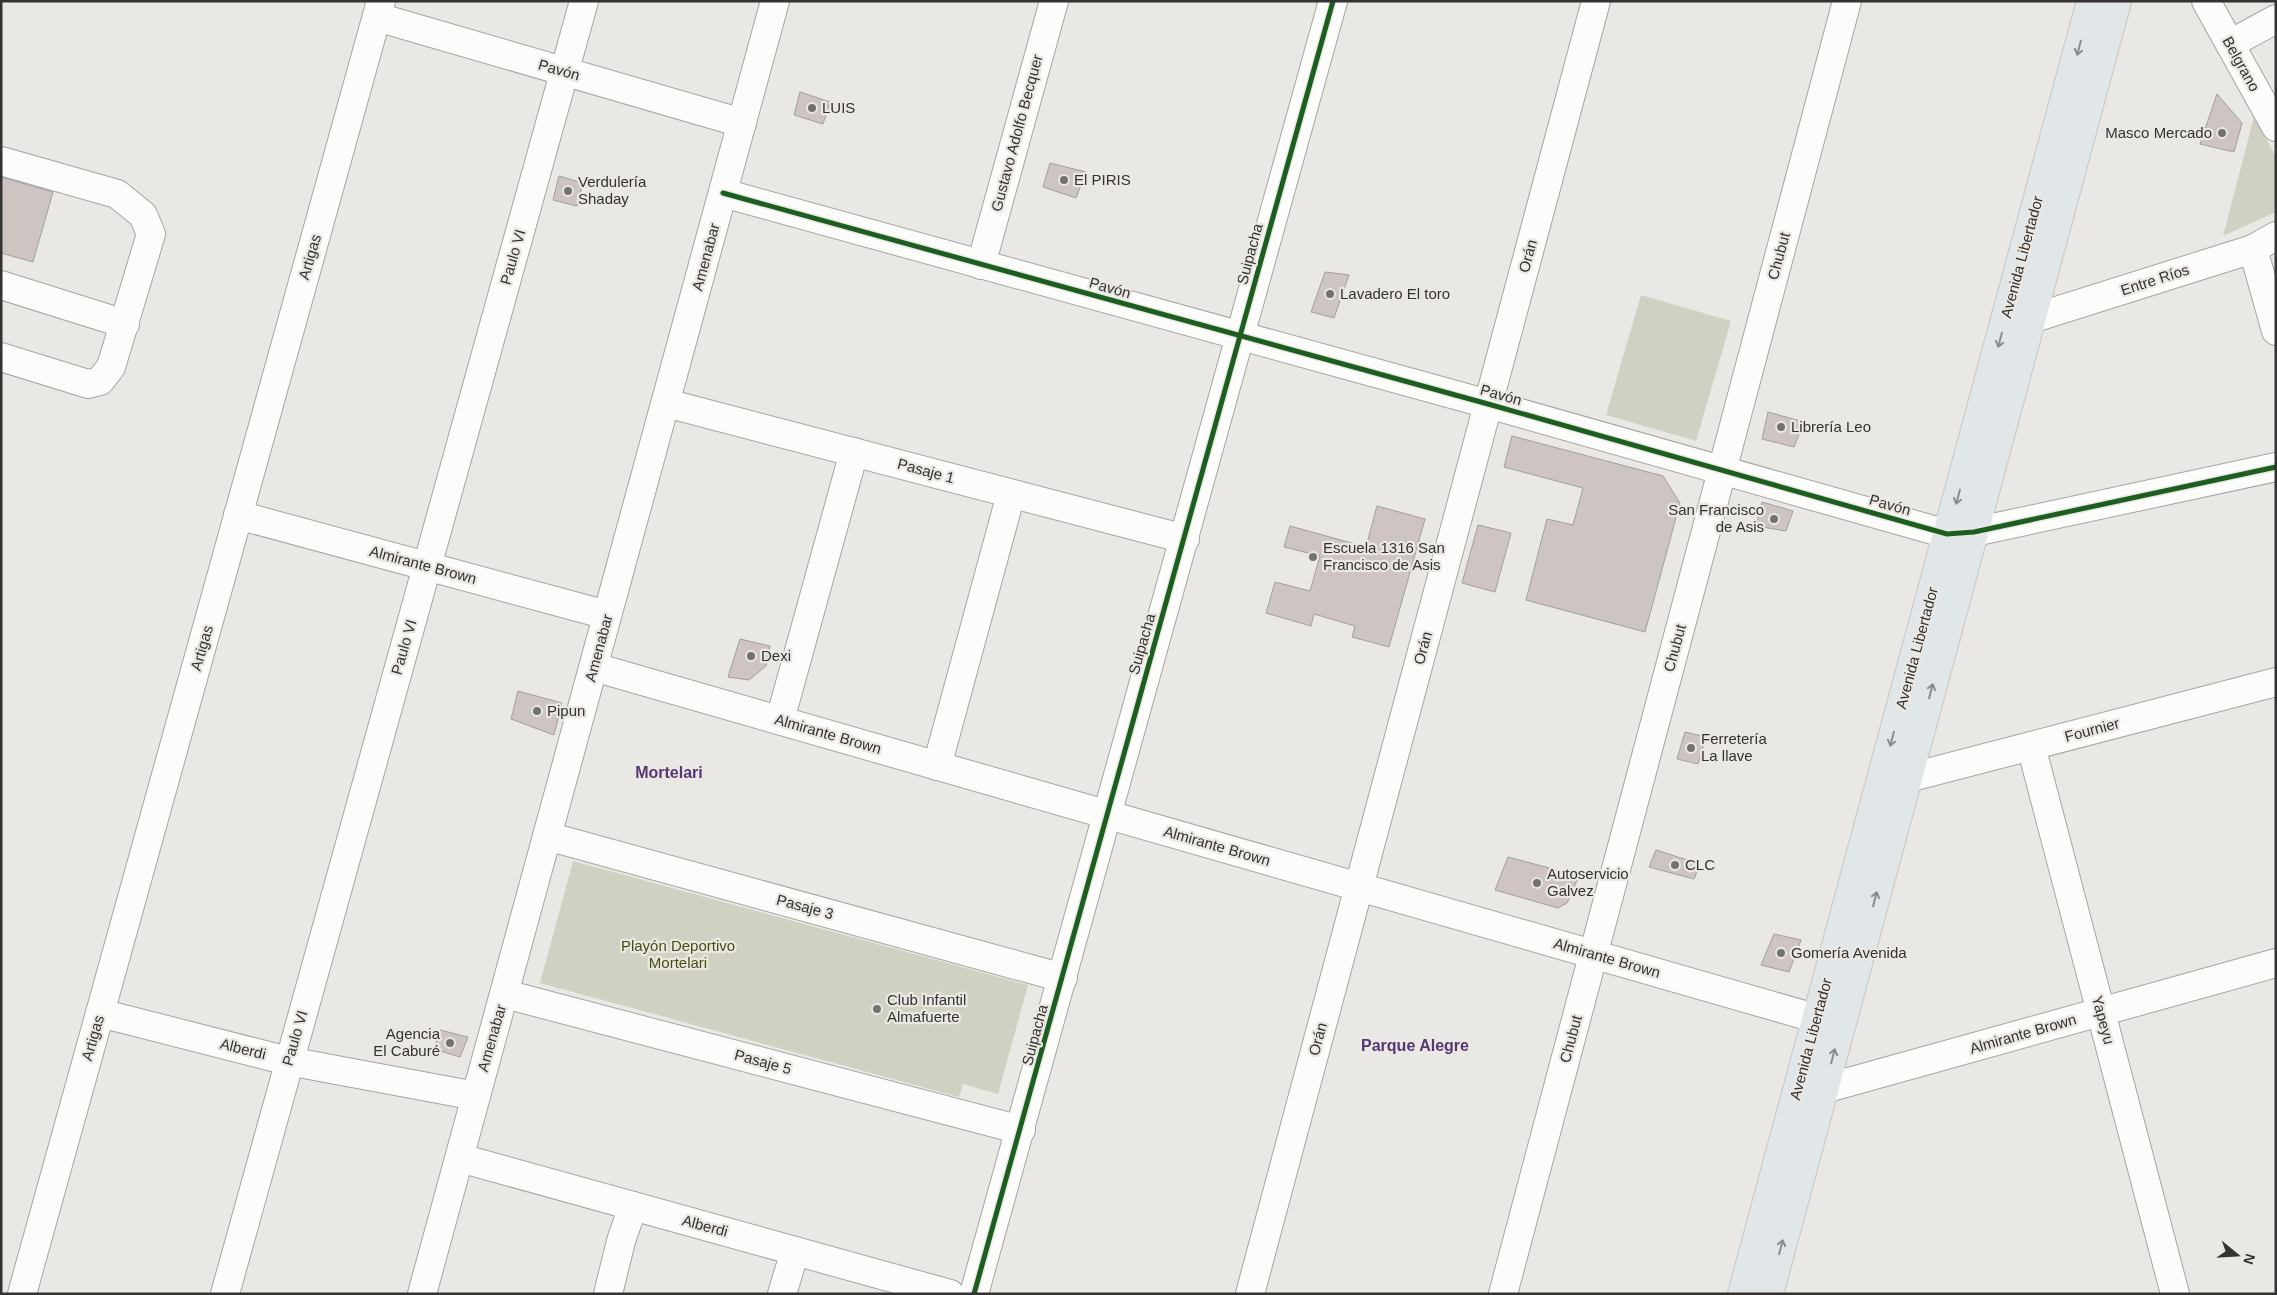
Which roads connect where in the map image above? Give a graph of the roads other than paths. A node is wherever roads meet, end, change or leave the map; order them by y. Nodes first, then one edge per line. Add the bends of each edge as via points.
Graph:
1 (584, 1) edge
2 (775, 1) edge
3 (1054, 1) edge
4 (1333, 1) edge
5 (1596, 1) edge
6 (1847, 1) edge
7 (2091, 1) edge
8 (2117, 1) edge
9 (2206, 1) edge
10 (379, 9) edge
11 (2276, 19) edge
12 (2230, 44) junction
13 (564, 72) junction
14 (742, 123) junction
15 (2276, 127) edge
16 (1, 161) edge
17 (723, 193) junction
18 (2264, 243) edge
19 (981, 265) junction
20 (1, 285) edge
21 (2031, 319) junction
22 (125, 324) junction
23 (2276, 331) edge
24 (1240, 337) junction
25 (1, 357) edge
26 (666, 403) junction
27 (1488, 404) junction
28 (854, 452) junction
29 (2276, 467) edge
30 (1722, 472) junction
31 (1011, 494) junction
32 (238, 515) junction
33 (1974, 532) junction
34 (1948, 534) junction
35 (1185, 539) junction
36 (426, 566) junction
37 (607, 615) junction
38 (594, 667) junction
39 (2276, 682) edge
40 (780, 720) junction
41 (2031, 746) junction
42 (938, 766) junction
43 (1908, 778) junction
44 (1107, 815) junction
45 (548, 836) junction
46 (1359, 887) junction
47 (1593, 954) junction
48 (2276, 963) edge
49 (1063, 978) junction
50 (505, 994) junction
51 (2101, 1012) junction
52 (100, 1013) junction
53 (1829, 1022) junction
54 (288, 1061) junction
55 (1812, 1086) junction
56 (476, 1096) junction
57 (1021, 1130) junction
58 (460, 1158) junction
59 (633, 1206) junction
60 (795, 1251) junction
61 (22, 1294) edge
62 (225, 1294) edge
63 (422, 1294) edge
64 (608, 1294) edge
65 (782, 1294) edge
66 (950, 1294) edge
67 (974, 1294) edge
68 (1250, 1294) edge
69 (1503, 1294) edge
70 (1742, 1294) edge
71 (1769, 1294) edge
72 (2175, 1294) edge

1 - 13 street, Paulo VI
2 - 14 street, Amenabar
3 - 19 street, Gustavo Adolfo Becquer
4 - 24 street, Suipacha
5 - 27 street, Orán
6 - 30 street, Chubut
7 -> 34 main road, Avenida Libertador
8 - 21 main road, Avenida Libertador
9 - 12 street, Belgrano
10 - 13 street, Pavón
10 - 32 street, Artigas
11 - 12 street
12 - 15 street, Belgrano
13 - 14 street, Pavón
13 - 36 street, Paulo VI
14 - 17 street, Amenabar
16 - 22 street via 118,194 143,215 151,234
17 - 19 street, Pavón
17 - 26 street, Amenabar
18 - 21 street, Entre Ríos
18 - 23 street
19 - 24 street, Pavón
20 - 22 street
21 - 33 main road, Avenida Libertador
22 - 25 street via 110,367 100,381 88,384
24 - 27 street, Pavón
24 - 35 street, Suipacha
26 - 28 street, Pasaje 1
26 - 37 street, Amenabar
27 - 30 street, Pavón
27 - 46 street, Orán
28 - 31 street, Pasaje 1
28 - 40 street
29 - 33 street, Pavón
30 - 34 street, Pavón
30 - 47 street, Chubut
31 - 35 street, Pasaje 1
31 - 42 street
32 - 36 street, Almirante Brown
32 - 52 street, Artigas
33 - 34 street, Pavón
43 -> 33 main road, Avenida Libertador
34 -> 53 main road, Avenida Libertador
35 - 44 street, Suipacha
36 - 37 street, Almirante Brown
36 - 54 street, Paulo VI
37 - 38 street, Amenabar
38 - 40 street, Almirante Brown
38 - 45 street, Amenabar
39 - 41 street, Fournier
40 - 42 street, Almirante Brown
41 - 43 street, Fournier
41 - 51 street, Yapeyu
42 - 44 street, Almirante Brown
53 -> 43 main road, Avenida Libertador
44 - 46 street, Almirante Brown
44 - 49 street, Suipacha
45 - 49 street, Pasaje 3
45 - 50 street, Amenabar
46 - 47 street, Almirante Brown
46 - 68 street, Orán
47 - 53 street, Almirante Brown
47 - 69 street, Chubut
48 - 51 street, Almirante Brown
49 - 57 street, Suipacha
50 - 56 street, Amenabar
50 - 57 street, Pasaje 5
51 - 55 street, Almirante Brown
51 - 72 street, Yapeyu
52 - 54 street, Alberdi
52 - 61 street, Artigas
53 - 55 main road, Avenida Libertador
54 - 56 street, Alberdi
54 - 62 street, Paulo VI
55 - 70 main road, Avenida Libertador
71 -> 55 main road, Avenida Libertador
56 - 58 street, Amenabar
57 - 67 street, Suipacha
58 - 59 street, Alberdi
58 - 63 street, Amenabar
59 - 60 street, Alberdi
59 - 64 street
60 - 65 street
60 - 66 street, Alberdi

